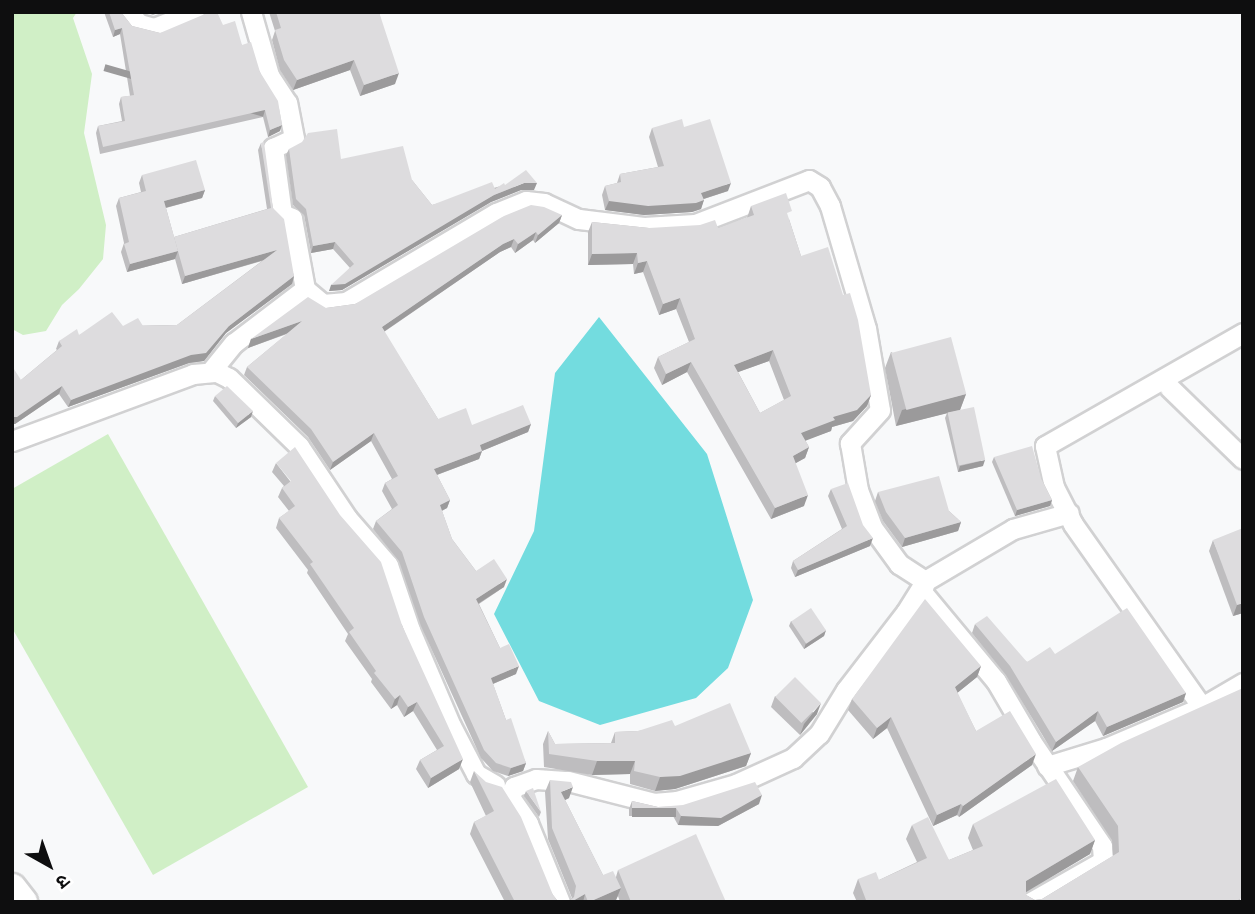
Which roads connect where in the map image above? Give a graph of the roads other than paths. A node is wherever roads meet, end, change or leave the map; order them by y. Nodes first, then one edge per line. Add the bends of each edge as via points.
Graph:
1 (128, 12) edge
2 (194, 12) edge
3 (251, 12) edge
4 (305, 289) junction
5 (1243, 333) edge
6 (211, 371) junction
7 (1169, 387) dead end
8 (12, 441) edge
9 (1243, 459) edge
10 (1069, 513) junction
11 (925, 581) junction
12 (1243, 682) edge
13 (1202, 708) junction
14 (1047, 766) junction
15 (511, 790) junction
16 (12, 888) edge
17 (23, 902) edge
18 (559, 902) edge
19 (1031, 902) edge

1 - 2 street via 139,24 154,28
3 - 4 street via 269,75 287,103 294,138 272,148 282,214 292,218
4 - 6 street via 233,343
4 - 11 street via 323,304 346,302 496,213 526,201 544,203 579,219 644,227 695,224 809,180 820,187 830,206 866,328 880,410 850,443 858,489 882,543 899,564
5 - 10 street via 1045,446 1054,486
6 - 8 street
6 - 15 street via 229,378 299,446 347,518 388,565 410,630 471,765 486,782
7 - 9 street
10 - 11 street via 1013,529
10 - 13 street
11 - 14 street via 922,592 996,681
11 - 15 street via 819,734 783,763 736,784 677,801 654,803 568,781 536,779
12 - 13 street
13 - 14 street via 1106,748
14 - 19 street via 1095,834 1103,861
15 - 18 street via 510,797 528,823
16 - 17 main road

